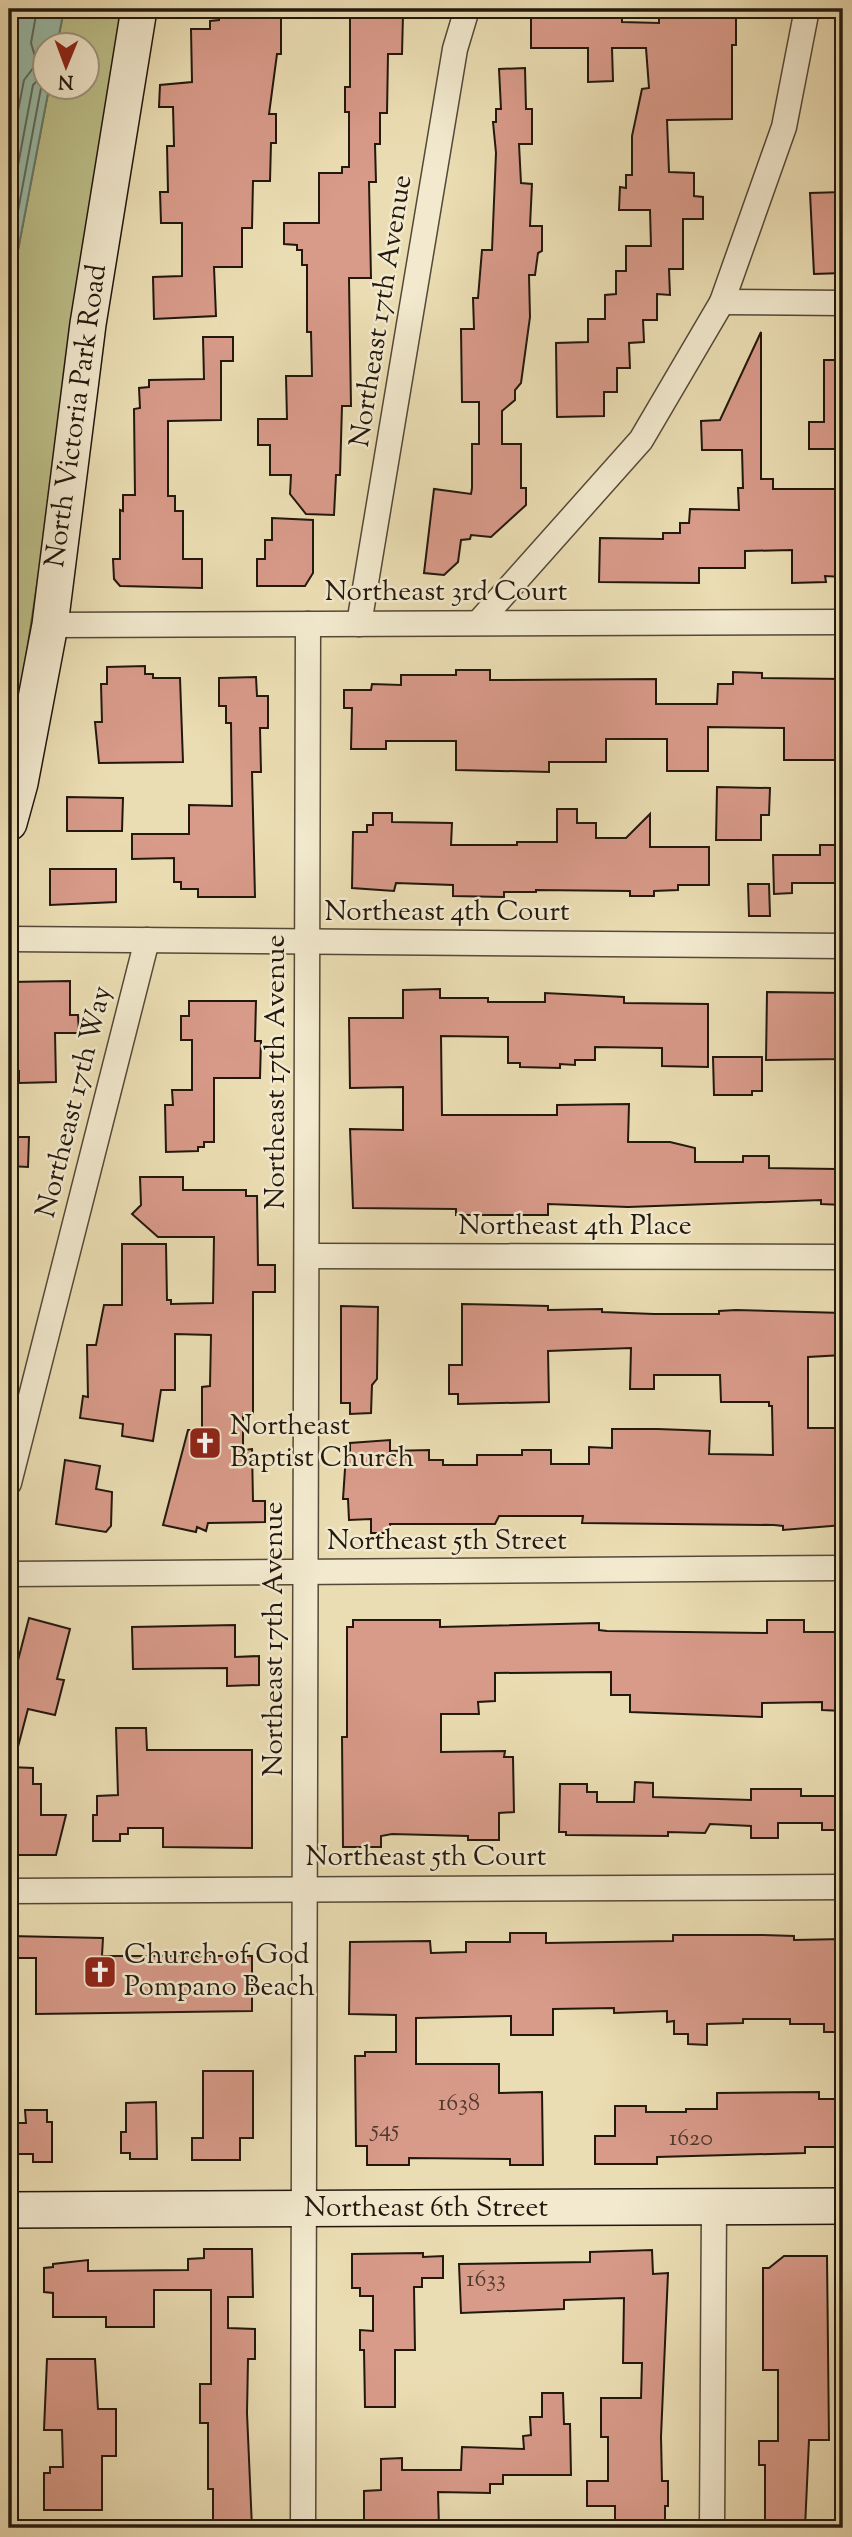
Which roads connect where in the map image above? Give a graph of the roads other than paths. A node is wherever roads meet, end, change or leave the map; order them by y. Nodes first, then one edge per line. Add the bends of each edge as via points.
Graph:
1 (139, 9) edge
2 (467, 9) edge
3 (807, 9) edge
4 (722, 302) junction
5 (843, 303) edge
6 (479, 622) junction
7 (843, 622) edge
8 (308, 624) junction
9 (359, 624) junction
10 (50, 625) junction
11 (9, 823) edge
12 (9, 939) edge
13 (147, 940) junction
14 (306, 941) junction
15 (843, 946) edge
16 (307, 1256) junction
17 (843, 1257) edge
18 (9, 1483) edge
19 (843, 1568) edge
20 (303, 1573) junction
21 (9, 1574) edge
22 (843, 1887) edge
23 (306, 1888) junction
24 (9, 1891) edge
25 (843, 2206) edge
26 (713, 2207) junction
27 (9, 2210) edge
28 (303, 2210) junction
29 (303, 2528) edge
30 (712, 2528) edge

1 - 10 street, North Victoria Park Road via 88,324
2 - 9 street, Northeast 17th Avenue via 455,49
3 - 4 street via 784,127
4 - 5 street
4 - 6 street via 641,440
6 - 7 street, Northeast 3rd Court
6 - 9 street, Northeast 3rd Court
8 - 9 street, Northeast 3rd Court
8 - 10 street, Northeast 3rd Court
8 - 14 street, Northeast 17th Avenue
10 - 11 street, North Victoria Park Road
12 - 13 street, Northeast 4th Court
13 - 14 street, Northeast 4th Court
13 - 18 street, Northeast 17th Way
14 - 15 street, Northeast 4th Court
14 - 16 street, Northeast 17th Avenue
16 - 17 street, Northeast 4th Place
16 - 20 street, Northeast 17th Avenue
19 - 20 street, Northeast 5th Street
20 - 21 street, Northeast 5th Street
20 - 23 street, Northeast 17th Avenue
22 - 23 street, Northeast 5th Court
23 - 24 street, Northeast 5th Court
23 - 28 street, Northeast 17th Avenue
25 - 26 street, Northeast 6th Street
26 - 28 street, Northeast 6th Street
26 - 30 street
27 - 28 street, Northeast 6th Street
28 - 29 street, Northeast 17th Avenue

